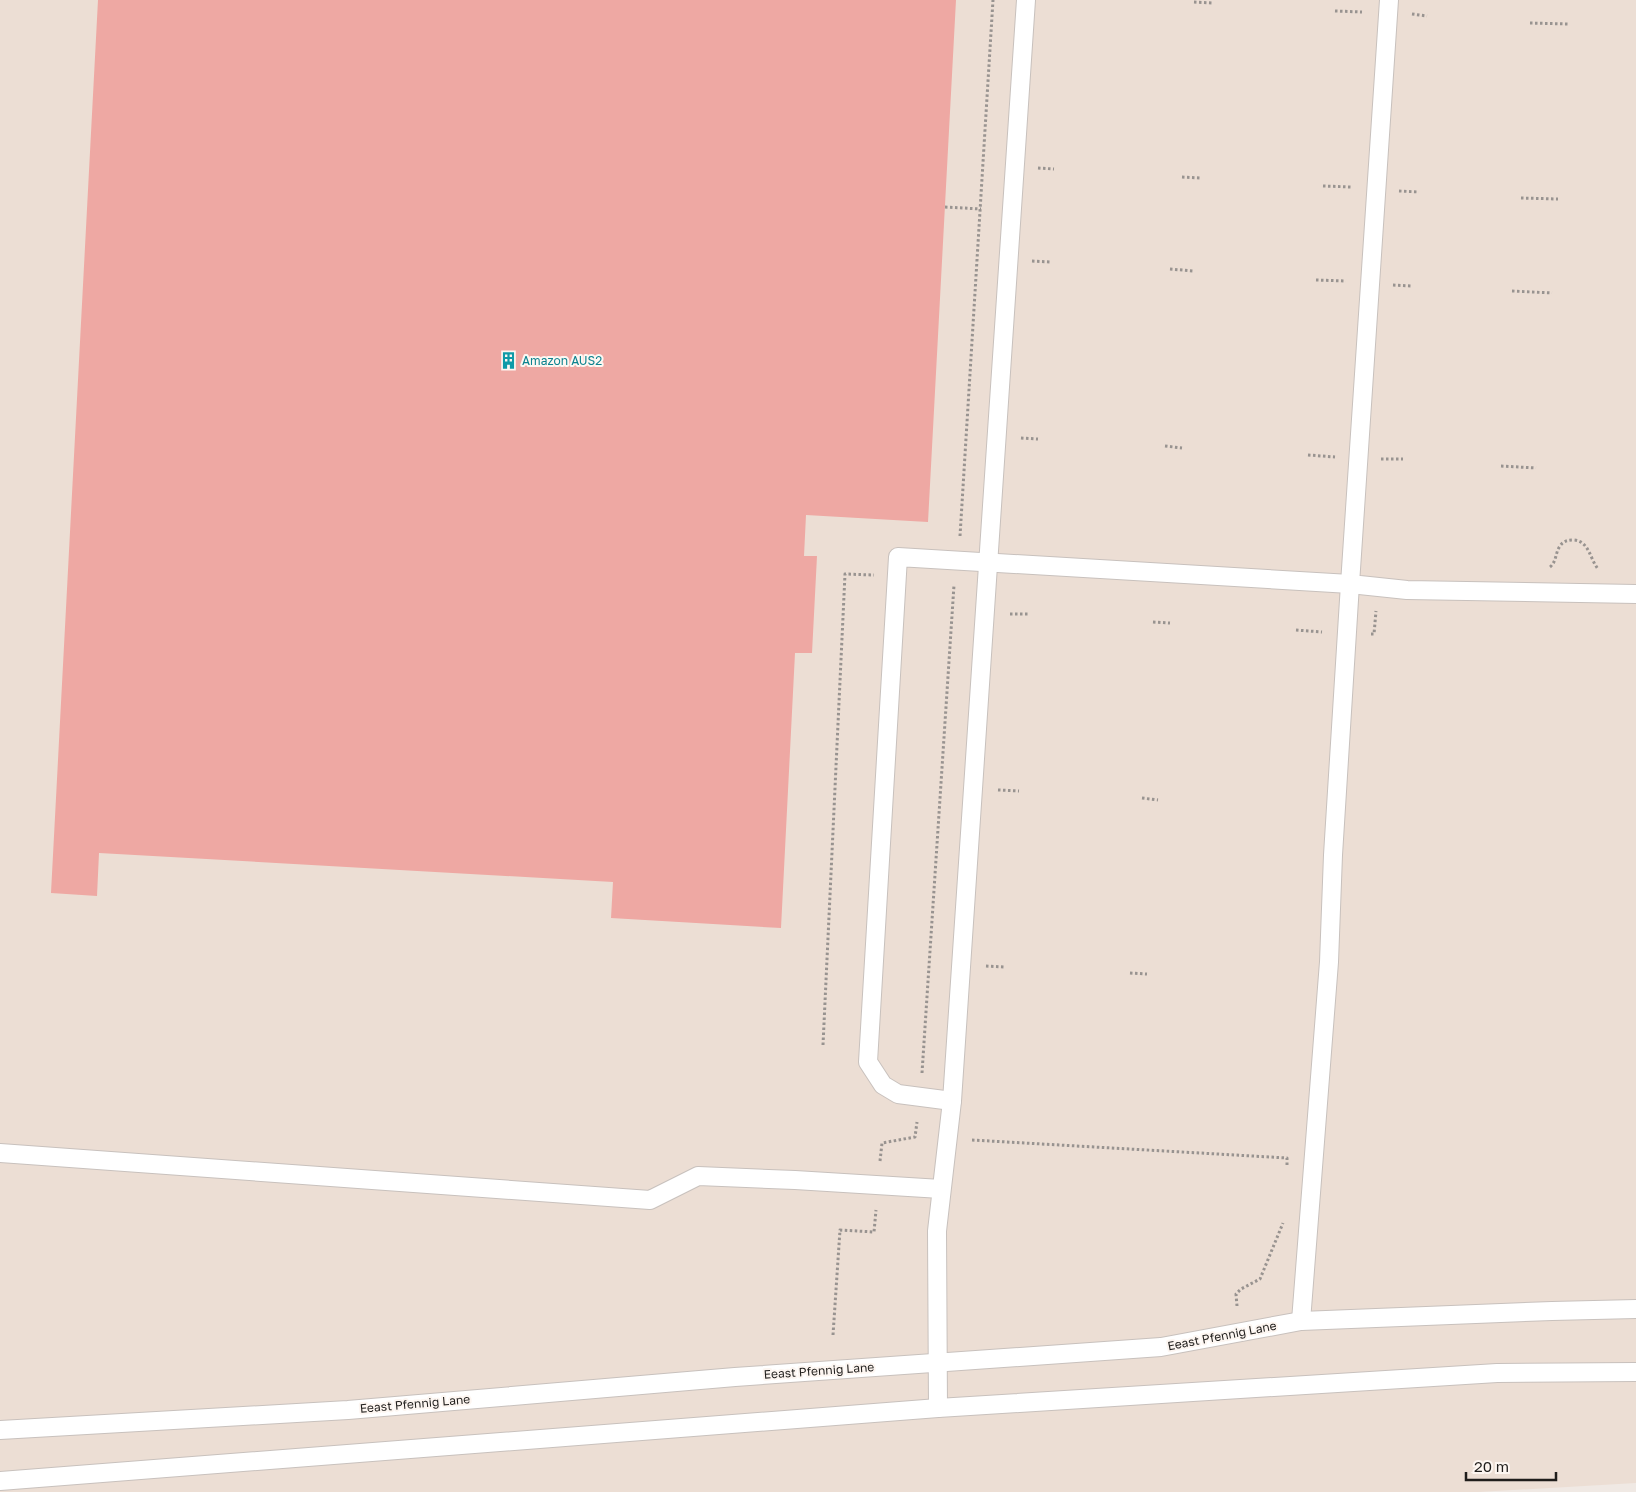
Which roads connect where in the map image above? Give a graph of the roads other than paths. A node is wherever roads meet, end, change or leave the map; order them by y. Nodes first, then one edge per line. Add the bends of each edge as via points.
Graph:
1 (1026, 0) edge
2 (1389, 0) edge
3 (988, 562) junction
4 (1350, 584) junction
5 (1636, 594) edge
6 (952, 1101) junction
7 (0, 1153) edge
8 (941, 1189) junction
9 (1636, 1309) edge
10 (1300, 1321) junction
11 (938, 1363) junction
12 (1636, 1372) edge
13 (938, 1408) junction
14 (0, 1430) edge
15 (0, 1481) edge

1 - 3 lane
2 - 4 lane
3 - 4 lane
3 - 6 lane
3 - 6 lane via 898,557 868,1062 883,1085 898,1094
4 - 5 lane via 1407,590
4 - 10 lane via 1329,962
6 - 8 lane
7 - 8 lane via 650,1200 698,1176
8 - 11 lane via 937,1231
9 - 10 lane, Eeast Pfennig Lane
10 - 11 lane, Eeast Pfennig Lane via 1161,1347
11 - 13 lane
11 - 14 lane, Eeast Pfennig Lane via 348,1410
12 - 13 lane via 1497,1373
13 - 15 lane

